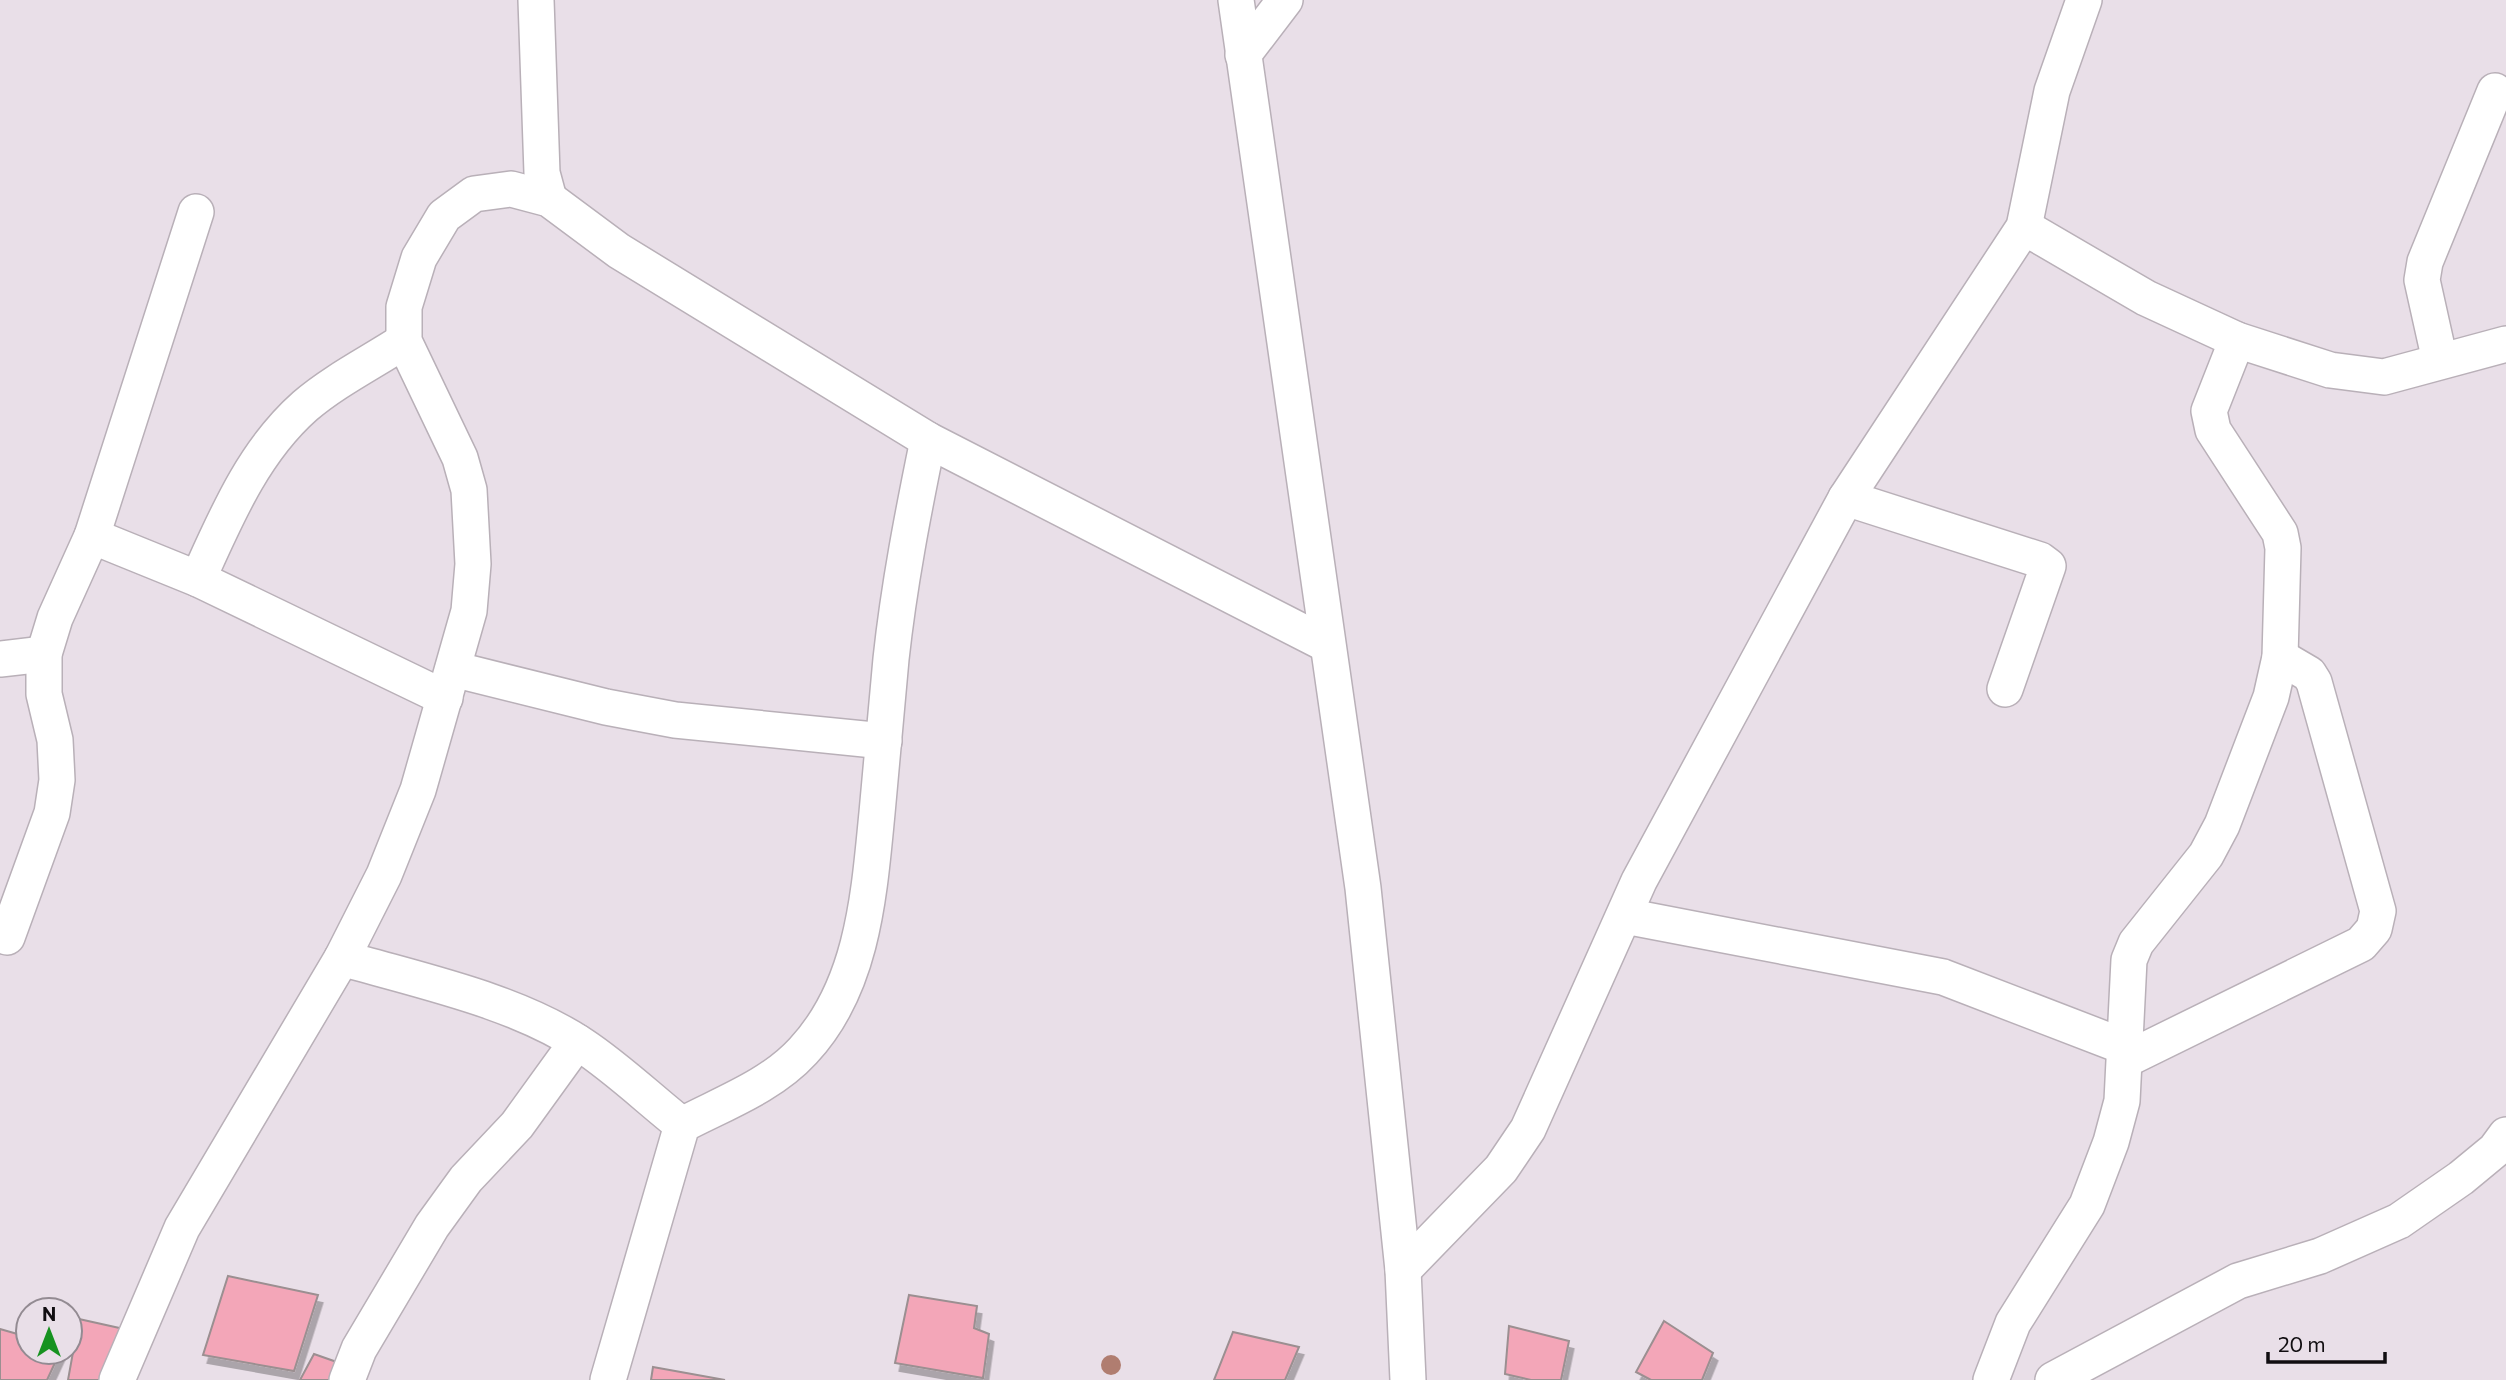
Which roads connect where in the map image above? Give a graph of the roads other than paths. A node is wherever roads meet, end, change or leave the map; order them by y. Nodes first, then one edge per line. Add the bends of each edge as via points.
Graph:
1 (536, 0) edge
2 (1236, 0) edge
3 (1285, 0) edge
4 (2084, 0) edge
5 (1242, 55) junction
6 (2495, 91) dead end
7 (549, 199) junction
8 (196, 212) dead end
9 (2024, 227) junction
10 (2237, 340) junction
11 (404, 341) junction
12 (2506, 344) edge
13 (2440, 361) junction
14 (928, 440) junction
15 (1846, 498) junction
16 (92, 536) junction
17 (198, 579) junction
18 (1326, 645) junction
19 (44, 654) junction
20 (2280, 657) junction
21 (0, 659) edge
22 (449, 683) junction
23 (2006, 689) dead end
24 (884, 741) junction
25 (1625, 916) junction
26 (7, 937) dead end
27 (342, 958) junction
28 (577, 1042) junction
29 (2125, 1054) junction
30 (682, 1125) junction
31 (2506, 1135) edge
32 (1403, 1270) junction
33 (117, 1380) edge
34 (347, 1380) edge
35 (608, 1380) edge
36 (1408, 1380) edge
37 (1992, 1380) edge
38 (2053, 1380) edge

1 - 7 street via 542,173
2 - 5 street
3 - 5 street
4 - 9 street via 2052,91
5 - 18 street
6 - 13 street via 2424,262 2422,280
7 - 11 street via 511,189 474,194 444,216 419,258 404,307
7 - 14 street via 619,251
8 - 16 street
9 - 10 street via 2146,298
9 - 15 street
10 - 13 street via 2360,376 2385,377
10 - 20 street via 2209,411 2213,430 2280,533
11 - 17 street via 306,406 264,450
11 - 22 street via 460,458 469,489 472,576
12 - 13 street
14 - 18 street
14 - 24 street via 905,549
15 - 23 street via 2048,566
15 - 25 street via 1639,881
16 - 17 street
16 - 19 street
17 - 22 street
18 - 32 street via 1363,888
19 - 21 street
19 - 26 street via 44,694 55,740 57,780 52,813
20 - 29 street via 2272,696 2222,825 2206,855 2136,943 2129,960
20 - 29 street via 2314,682 2378,911 2374,929 2361,944
22 - 24 street via 675,720
22 - 27 street via 418,790 384,876
24 - 30 street via 868,905 849,976 804,1051 769,1081
25 - 29 street via 1943,977
25 - 32 street via 1528,1129 1501,1169
27 - 28 street via 477,998
27 - 33 street via 182,1228
28 - 30 street
28 - 34 street via 517,1125 466,1179 432,1226 359,1349
29 - 37 street via 2122,1101 2087,1205 2013,1322
30 - 35 street
31 - 38 street via 2461,1178 2399,1221 2320,1255 2238,1281
32 - 36 street

